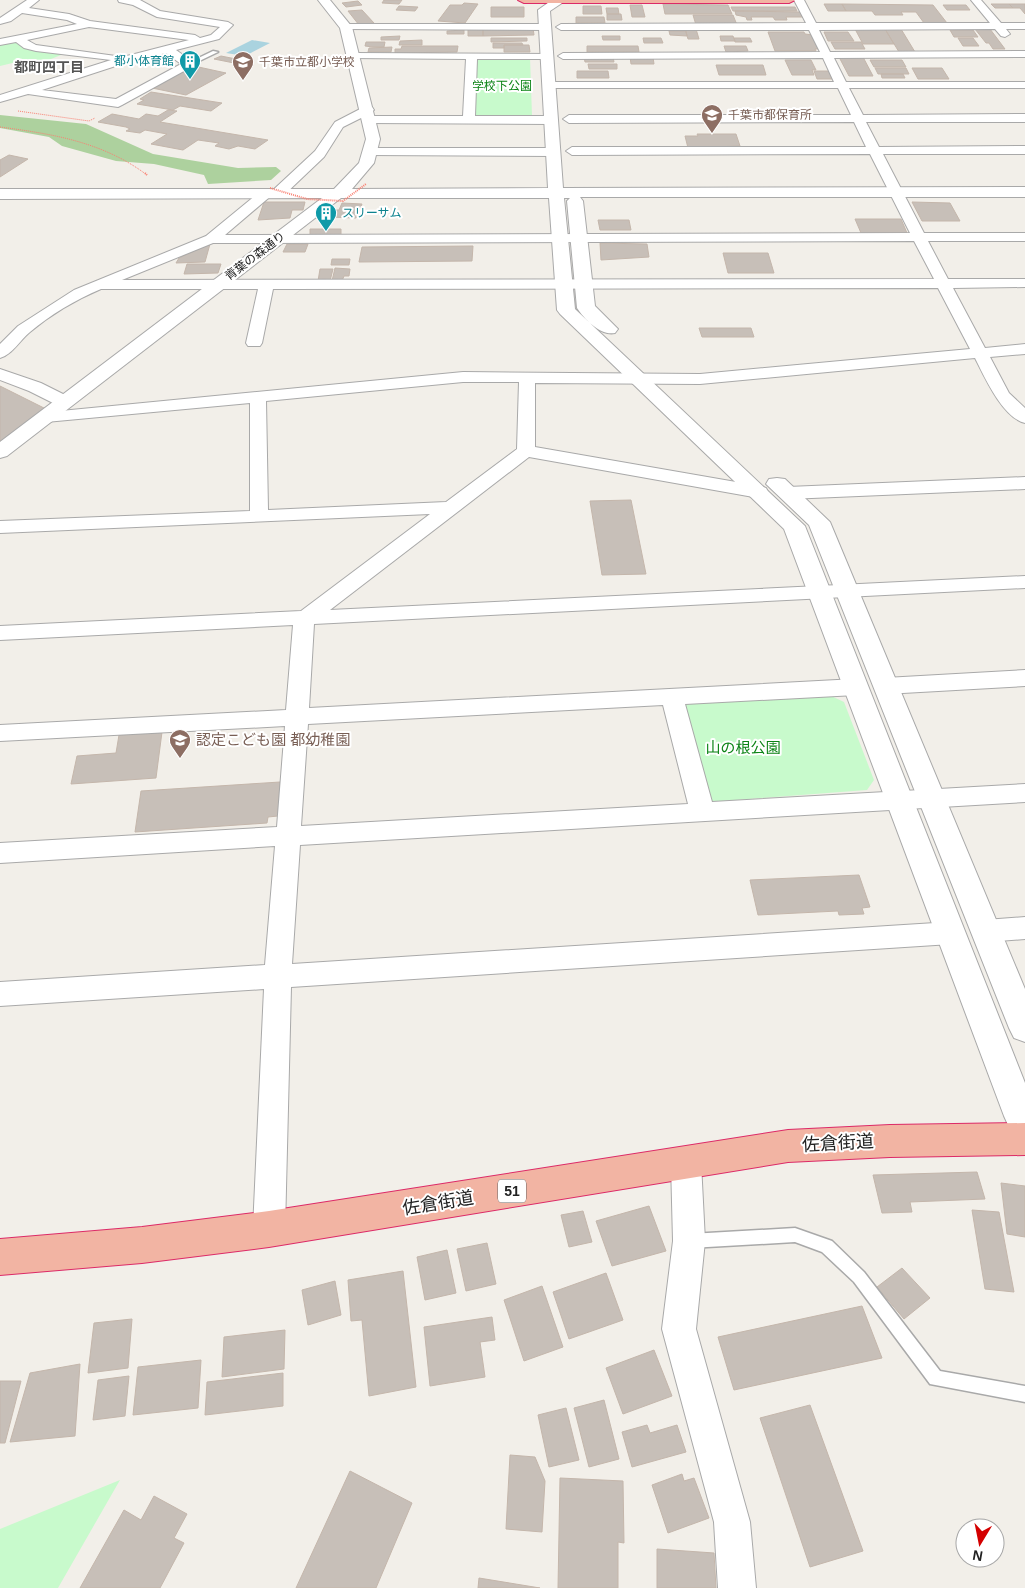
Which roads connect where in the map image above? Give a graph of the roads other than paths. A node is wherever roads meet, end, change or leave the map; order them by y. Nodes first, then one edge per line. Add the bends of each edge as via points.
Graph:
1 (34, 0) edge
2 (123, 0) edge
3 (324, 0) edge
4 (524, 0) edge
5 (559, 0) edge
6 (789, 0) edge
7 (799, 0) edge
8 (976, 0) edge
9 (61, 6) dead end
10 (22, 10) junction
11 (152, 12) junction
12 (42, 13) junction
13 (0, 21) edge
14 (88, 24) junction
15 (998, 26) junction
16 (1025, 26) edge
17 (346, 27) junction
18 (553, 27) junction
19 (813, 27) junction
20 (0, 28) edge
21 (140, 30) junction
22 (111, 37) dead end
23 (18, 38) junction
24 (207, 39) junction
25 (0, 42) edge
26 (82, 44) dead end
27 (53, 50) junction
28 (168, 50) junction
29 (215, 52) dead end
30 (827, 55) junction
31 (354, 56) junction
32 (472, 56) junction
33 (555, 56) junction
34 (1024, 56) edge
35 (127, 59) junction
36 (189, 64) junction
37 (10, 82) dead end
38 (557, 85) junction
39 (1025, 85) edge
40 (843, 86) junction
41 (31, 90) junction
42 (0, 99) edge
43 (118, 103) joint
44 (368, 115) junction
45 (1025, 118) edge
46 (860, 119) junction
47 (469, 120) junction
48 (560, 120) junction
49 (1025, 150) edge
50 (562, 151) junction
51 (876, 151) junction
52 (372, 152) junction
53 (272, 192) junction
54 (565, 192) junction
55 (1025, 192) edge
56 (338, 193) junction
57 (896, 193) junction
58 (0, 194) edge
59 (570, 238) junction
60 (921, 238) junction
61 (1025, 238) edge
62 (211, 239) junction
63 (278, 239) junction
64 (944, 283) junction
65 (1025, 283) edge
66 (218, 284) junction
67 (267, 284) junction
68 (574, 284) junction
69 (100, 285) junction
70 (254, 343) dead end
71 (1025, 350) edge
72 (980, 352) junction
73 (0, 353) edge
74 (0, 374) edge
75 (527, 378) junction
76 (639, 379) junction
77 (663, 379) junction
78 (258, 396) junction
79 (65, 402) junction
80 (46, 417) junction
81 (1025, 418) edge
82 (526, 451) junction
83 (0, 452) edge
84 (1025, 483) edge
85 (759, 492) junction
86 (788, 494) junction
87 (449, 508) junction
88 (259, 516) junction
89 (0, 527) edge
90 (1025, 582) edge
91 (847, 591) junction
92 (820, 592) junction
93 (304, 619) junction
94 (0, 633) edge
95 (1025, 678) edge
96 (886, 686) junction
97 (856, 687) junction
98 (672, 698) junction
99 (297, 718) junction
100 (0, 733) edge
101 (1025, 793) edge
102 (932, 798) junction
103 (900, 800) junction
104 (702, 811) junction
105 (288, 835) junction
106 (0, 853) edge
107 (1025, 928) edge
108 (986, 930) junction
109 (950, 933) junction
110 (278, 976) junction
111 (0, 994) edge
112 (1025, 1028) edge
113 (1025, 1119) edge
114 (1025, 1139) edge
115 (686, 1163) junction
116 (269, 1229) junction
117 (689, 1241) junction
118 (0, 1257) edge
119 (1025, 1394) edge
120 (737, 1588) edge

1 - 10 street
2 - 11 street via 140,4
3 - 17 street
4 - 5 highway
5 - 6 highway
5 - 18 street via 544,10
7 - 19 street
8 - 15 street
9 - 12 street
10 - 12 street
10 - 13 street
11 - 14 street
11 - 24 street via 228,25 215,37
12 - 14 street via 70,17
14 - 21 street
14 - 23 street
15 - 16 street
15 - 19 street
15 - 34 street
17 - 18 street
17 - 31 street
18 - 19 street
18 - 33 street
19 - 30 street
20 - 23 street
21 - 22 street
21 - 24 street
23 - 25 street
23 - 27 street via 28,46
24 - 28 street
26 - 27 street
27 - 35 street
28 - 35 street
28 - 36 street
29 - 36 lane
30 - 33 street
30 - 34 street
30 - 40 street
31 - 32 street
31 - 44 street
32 - 33 street
32 - 47 street
33 - 38 street
35 - 41 street
36 - 43 street
37 - 41 street
38 - 40 street
38 - 48 street
39 - 40 street
40 - 46 street
41 - 42 street
41 - 43 street
44 - 47 street
44 - 52 street
44 - 53 street via 339,125 320,154
45 - 46 street
46 - 48 street
46 - 51 street
47 - 48 street
48 - 50 street
49 - 51 street
50 - 51 street
50 - 52 street
50 - 54 street
51 - 57 street
52 - 56 street, 青葉の森通り via 360,174
53 - 56 street
53 - 58 street
53 - 62 street
54 - 56 street
54 - 57 street
54 - 59 street
55 - 57 street
56 - 63 street, 青葉の森通り
57 - 60 street
59 - 60 street
59 - 63 street
59 - 68 street
60 - 61 street
60 - 64 street
62 - 63 street
62 - 69 street
63 - 66 street, 青葉の森通り
64 - 65 street
64 - 68 street
64 - 72 street
66 - 67 street
66 - 69 street
66 - 79 street, 青葉の森通り
67 - 68 street
67 - 70 street
68 - 76 street via 566,310
68 - 77 street via 586,308
69 - 73 street via 55,306 24,329
71 - 72 street
72 - 77 street via 700,379
72 - 81 street via 1002,395
74 - 79 street
75 - 76 street
75 - 78 street via 464,377
75 - 82 street
76 - 77 street
76 - 85 street
77 - 86 street
78 - 80 street
78 - 88 street
79 - 80 street, 青葉の森通り
80 - 83 street, 青葉の森通り
82 - 85 street
82 - 87 street
84 - 86 street
85 - 92 street via 794,526
86 - 91 street via 819,522
87 - 88 street
87 - 93 street
88 - 89 street
90 - 91 street
91 - 92 street
91 - 96 street
92 - 93 street
92 - 97 street
93 - 94 street
93 - 99 street
95 - 96 street
96 - 102 street
97 - 98 street
97 - 103 street
98 - 99 street
98 - 104 street
99 - 100 street
99 - 105 street
101 - 102 street
102 - 103 street
102 - 108 street
103 - 104 street
103 - 109 street
104 - 105 street
105 - 106 street
105 - 110 street
107 - 108 street
108 - 112 street
109 - 110 street
109 - 113 street via 1021,1116
110 - 111 street
110 - 116 street
114 - 115 highway, 佐倉街道 / 51 via 788,1146
115 - 116 highway, 佐倉街道 / 51
115 - 117 street
116 - 118 highway, 佐倉街道 / 51 via 142,1245
117 - 119 lane via 795,1235 827,1246 859,1277 936,1378
117 - 120 street via 679,1329 732,1522

